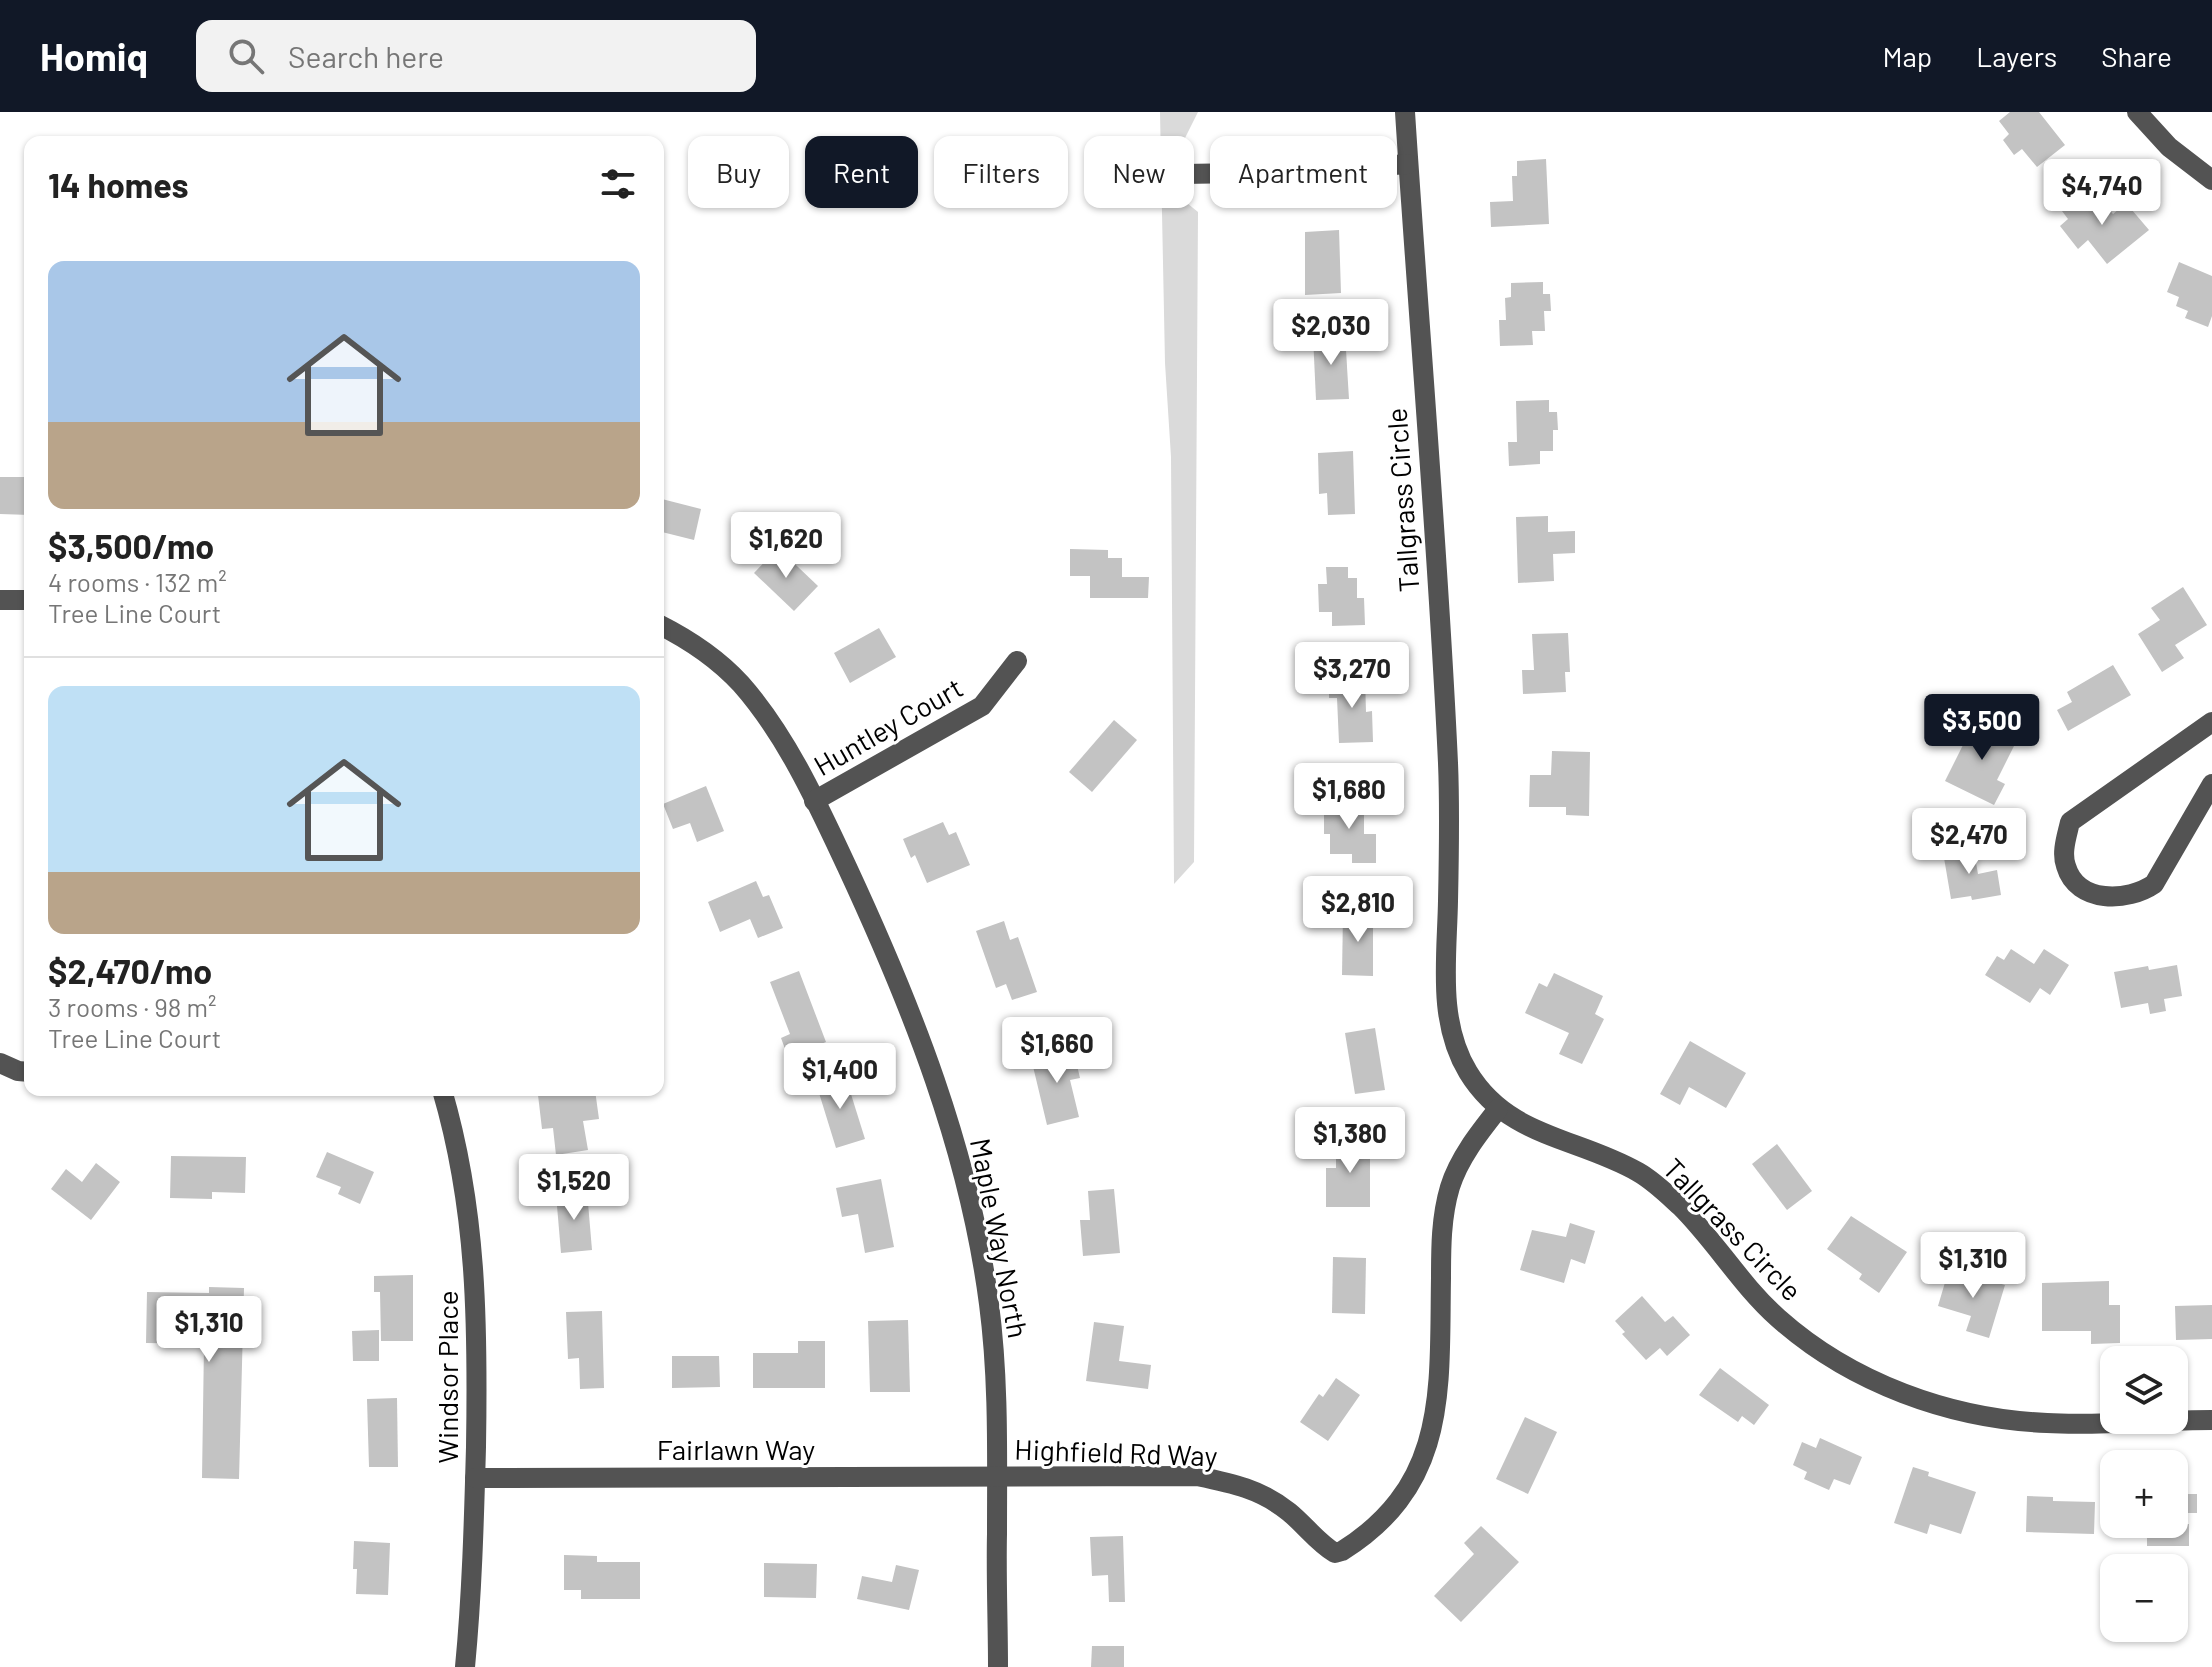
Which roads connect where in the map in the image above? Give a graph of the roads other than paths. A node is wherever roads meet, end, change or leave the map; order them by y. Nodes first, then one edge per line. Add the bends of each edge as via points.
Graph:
1 (1405, 112) edge
2 (2137, 112) edge
3 (1408, 164) junction
4 (1194, 174) edge
5 (2212, 180) edge
6 (0, 600) edge
7 (24, 600) edge
8 (664, 627) edge
9 (1017, 661) dead end
10 (2212, 722) edge
11 (2212, 784) edge
12 (814, 801) junction
13 (0, 1063) edge
14 (24, 1072) edge
15 (443, 1096) edge
16 (1498, 1109) junction
17 (2212, 1420) edge
18 (998, 1476) junction
19 (475, 1478) junction
20 (465, 1667) edge
21 (998, 1667) edge

1 - 3 street, Tallgrass Circle
2 - 5 street via 2169,147
3 - 4 street
3 - 16 street, Tallgrass Circle via 1448,765 1447,1006 1457,1052
6 - 7 street
8 - 12 street, Maple Way North via 694,644 739,682 777,734
9 - 12 street, Huntley Court via 982,706
10 - 11 street via 2070,822 2064,843 2066,867 2079,886 2102,896 2140,893 2154,884
12 - 18 street, Maple Way North via 916,1029 965,1177 989,1303
13 - 14 street
15 - 19 street, Windsor Place via 468,1211 476,1282
16 - 17 street, Tallgrass Circle via 1528,1128 1641,1174 1684,1210 1754,1296 1782,1321 1861,1374 1901,1392 1947,1409 2016,1421
16 - 18 street, Highfield Rd Way via 1450,1186 1444,1216 1439,1377 1425,1456 1399,1501 1356,1542 1335,1553 1268,1498 1245,1486 1197,1476
18 - 19 street, Fairlawn Way
18 - 21 street, Maple Way North
19 - 20 street, Windsor Place

